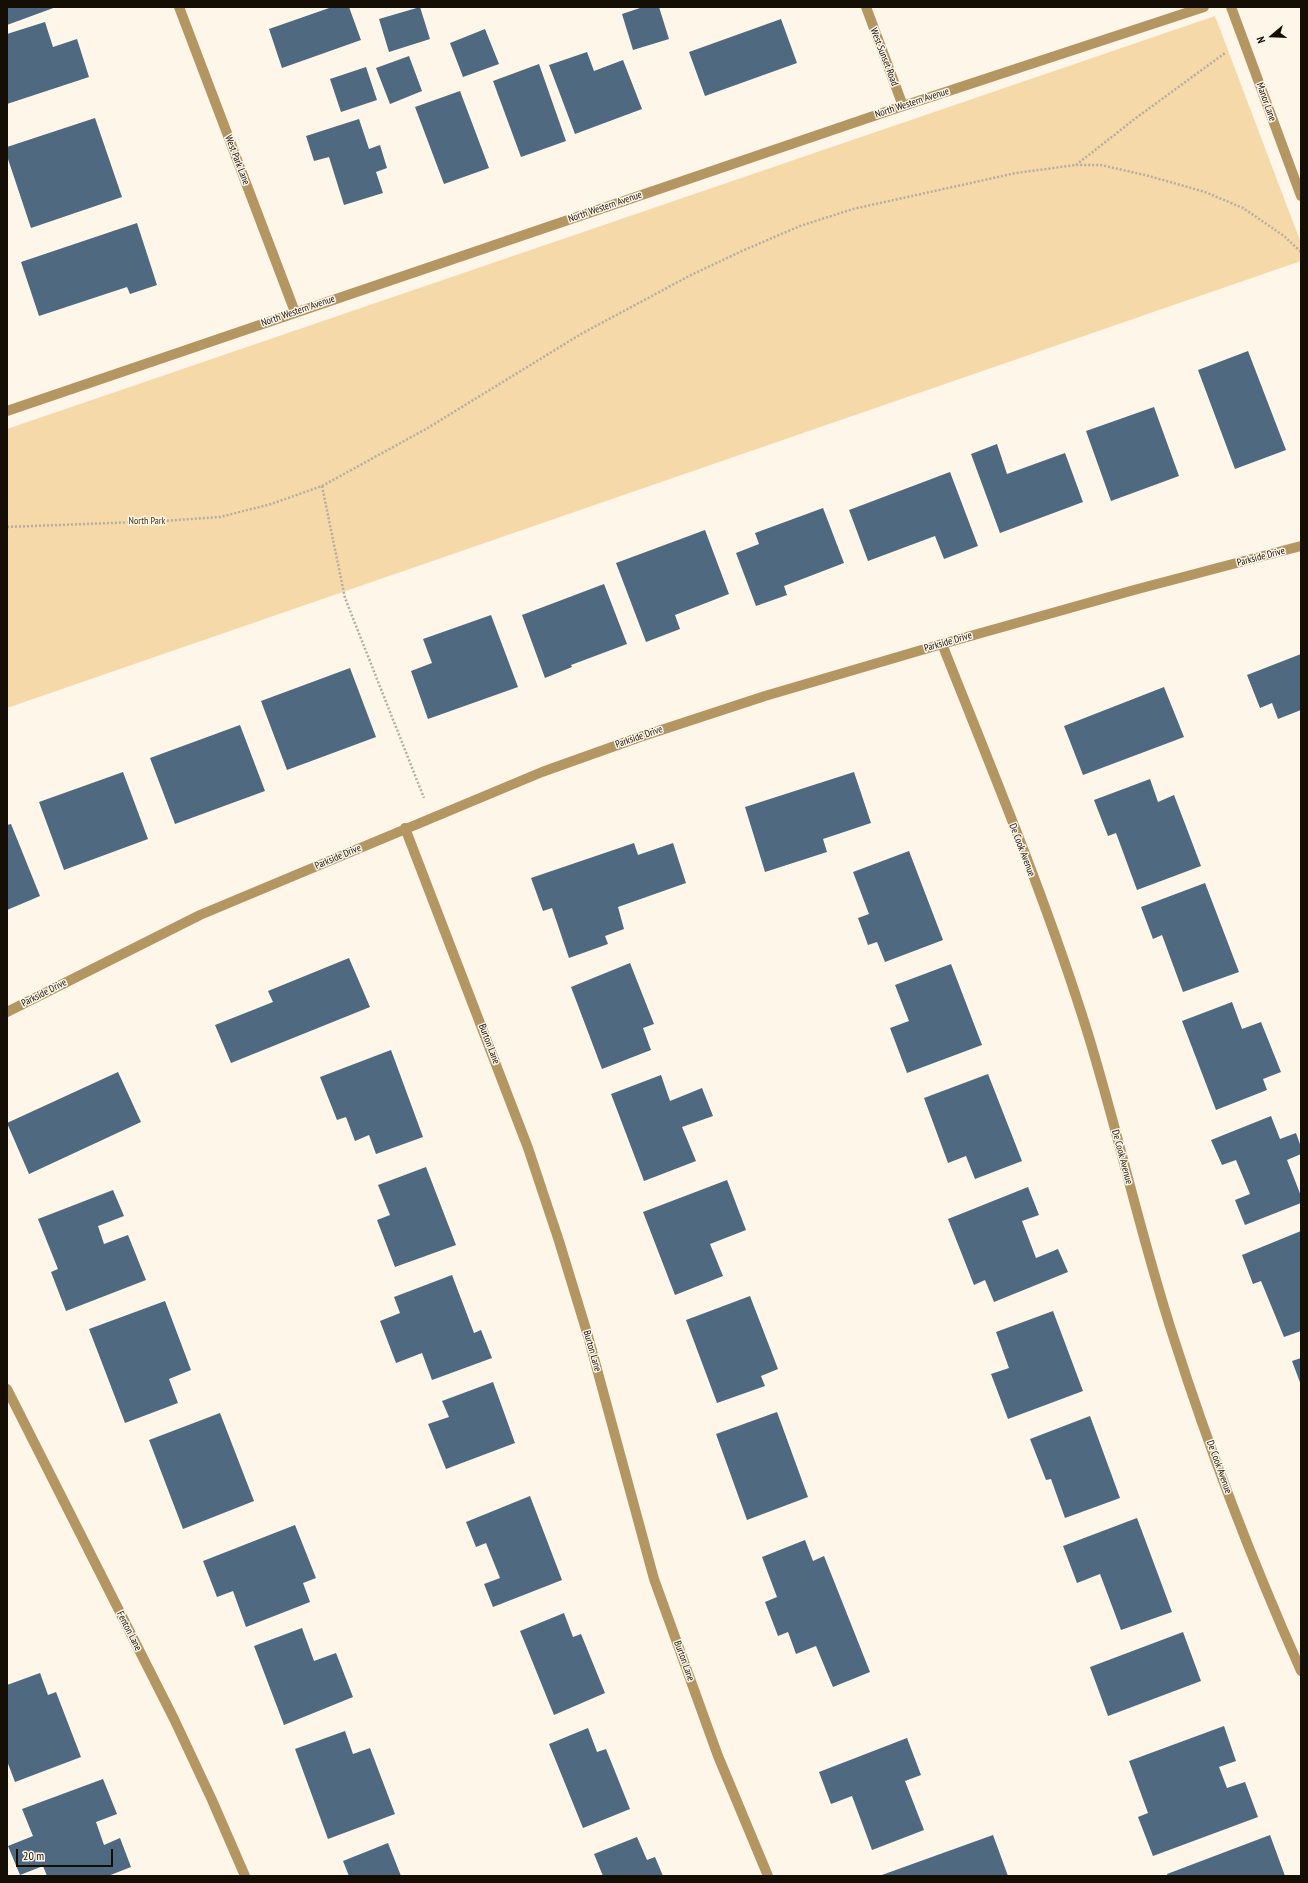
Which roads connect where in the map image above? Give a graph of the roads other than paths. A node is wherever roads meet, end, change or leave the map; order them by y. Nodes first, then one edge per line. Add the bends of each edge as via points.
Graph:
1 (179, 7) edge
2 (866, 7) edge
3 (1204, 7) edge
4 (1231, 7) edge
5 (903, 106) junction
6 (1301, 196) edge
7 (295, 312) junction
8 (7, 411) edge
9 (1301, 546) edge
10 (942, 644) junction
11 (405, 828) junction
12 (7, 1012) edge
13 (7, 1388) edge
14 (1301, 1671) edge
15 (245, 1876) edge
16 (768, 1876) edge

1 - 7 street, West Park Lane
2 - 5 street, West Sunset Road
3 - 5 street, North Western Avenue
4 - 6 street, Manor Lane
5 - 7 street, North Western Avenue
7 - 8 street, North Western Avenue
9 - 10 street, Parkside Drive
10 - 11 street, Parkside Drive via 765,696 640,737 542,772
10 - 14 street, De Cook Avenue via 1041,897 1085,1025 1144,1238 1174,1339 1201,1417 1239,1523
11 - 12 street, Parkside Drive via 200,915
11 - 16 street, Burton Lane via 530,1155 588,1336 654,1579 718,1756
13 - 15 street, Fenton Lane via 174,1719

